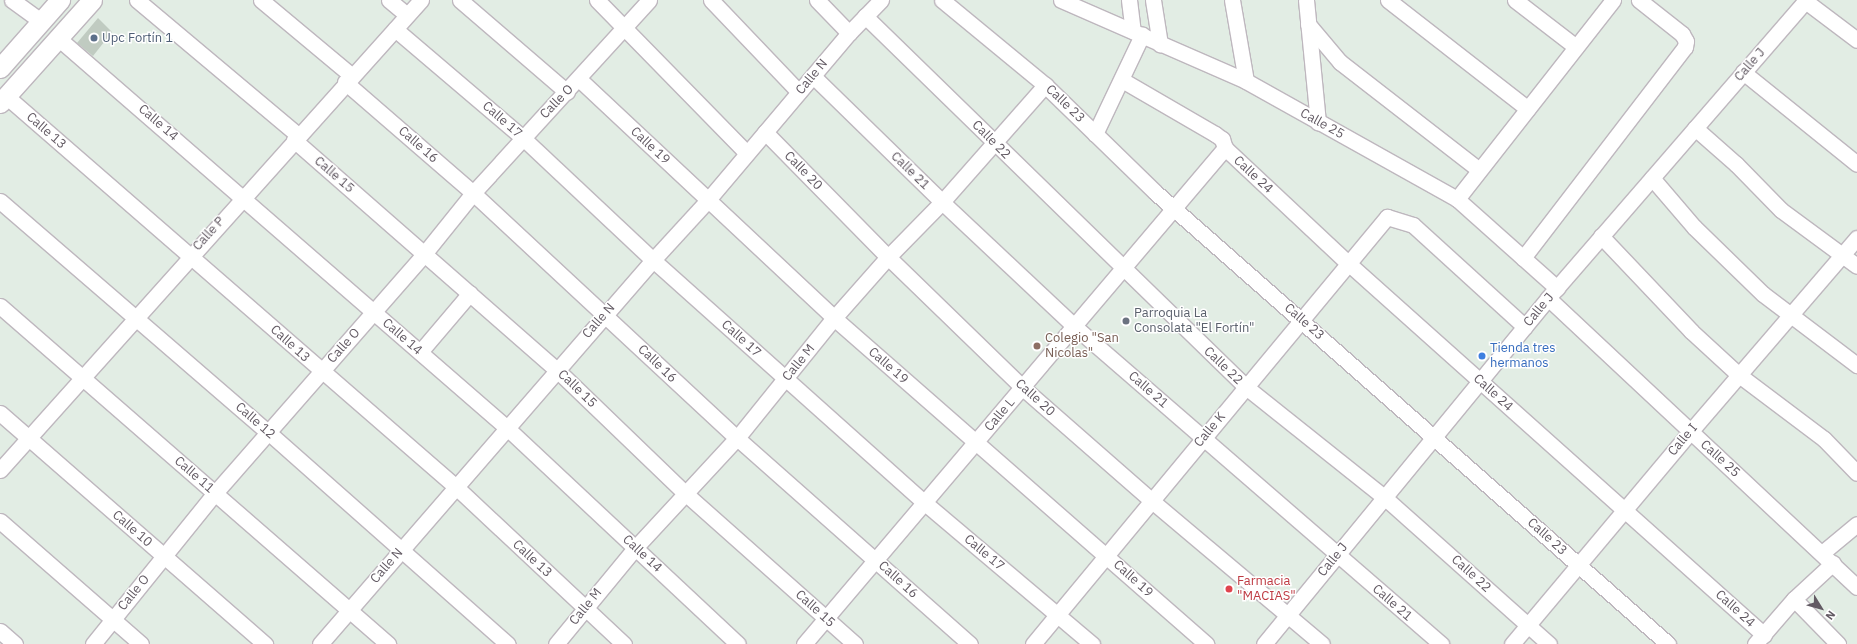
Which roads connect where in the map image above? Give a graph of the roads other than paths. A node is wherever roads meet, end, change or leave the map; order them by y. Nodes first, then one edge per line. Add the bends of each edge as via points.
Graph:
1 (12, 0) edge
2 (60, 0) edge
3 (92, 0) edge
4 (137, 0) edge
5 (261, 0) edge
6 (389, 0) edge
7 (421, 0) edge
8 (460, 0) edge
9 (597, 0) edge
10 (649, 0) edge
11 (711, 0) edge
12 (817, 0) edge
13 (881, 0) edge
14 (942, 0) edge
15 (1061, 0) edge
16 (1129, 0) edge
17 (1153, 0) edge
18 (1232, 0) edge
19 (1306, 0) edge
20 (1388, 0) edge
21 (1515, 0) edge
22 (1613, 0) edge
23 (1639, 0) edge
24 (1805, 0) edge
25 (407, 15) junction
26 (865, 16) junction
27 (41, 21) junction
28 (1308, 24) junction
29 (395, 28) junction
30 (624, 29) junction
31 (849, 33) junction
32 (1138, 33) junction
33 (58, 38) junction
34 (1857, 40) edge
35 (1160, 44) junction
36 (1576, 47) junction
37 (0, 68) edge
38 (1743, 72) junction
39 (813, 76) junction
40 (348, 79) junction
41 (579, 79) junction
42 (1122, 80) junction
43 (1246, 81) junction
44 (1045, 85) junction
45 (567, 92) junction
46 (799, 92) junction
47 (3, 100) edge
48 (1528, 108) junction
49 (1318, 122) junction
50 (1695, 128) junction
51 (765, 132) junction
52 (1095, 134) junction
53 (296, 137) junction
54 (523, 138) junction
55 (994, 144) junction
56 (1225, 148) junction
57 (748, 154) junction
58 (1857, 164) edge
59 (1480, 170) junction
60 (1652, 178) junction
61 (473, 193) junction
62 (243, 196) junction
63 (1457, 199) junction
64 (0, 201) edge
65 (708, 201) junction
66 (942, 202) junction
67 (1174, 208) junction
68 (1601, 236) junction
69 (1857, 238) edge
70 (424, 254) junction
71 (1842, 255) junction
72 (190, 256) junction
73 (888, 257) junction
74 (1523, 258) junction
75 (653, 260) junction
76 (1348, 263) junction
77 (1857, 266) edge
78 (1122, 269) junction
79 (470, 293) junction
80 (1552, 293) junction
81 (0, 306) edge
82 (374, 313) junction
83 (605, 315) junction
84 (1791, 315) junction
85 (135, 318) junction
86 (834, 318) junction
87 (1301, 320) junction
88 (1074, 326) junction
89 (1524, 327) junction
90 (420, 352) junction
91 (1857, 365) edge
92 (557, 370) junction
93 (321, 372) junction
94 (1739, 375) junction
95 (82, 378) junction
96 (786, 379) junction
97 (1480, 381) junction
98 (1246, 387) junction
99 (1023, 388) junction
100 (0, 413) edge
101 (507, 428) junction
102 (268, 432) junction
103 (1690, 432) junction
104 (1435, 436) junction
105 (28, 437) junction
106 (737, 438) junction
107 (1203, 439) junction
108 (976, 443) junction
109 (0, 470) edge
110 (1857, 473) edge
111 (456, 487) junction
112 (215, 493) junction
113 (686, 494) junction
114 (1384, 497) junction
115 (1152, 501) junction
116 (925, 503) junction
117 (1624, 510) junction
118 (0, 521) edge
119 (1857, 524) edge
120 (635, 548) junction
121 (402, 549) junction
122 (1337, 555) junction
123 (1106, 556) junction
124 (164, 557) junction
125 (1828, 558) junction
126 (876, 561) junction
127 (1579, 565) junction
128 (1857, 587) edge
129 (1794, 599) junction
130 (585, 608) junction
131 (349, 609) junction
132 (1057, 615) junction
133 (1288, 615) junction
134 (113, 618) junction
135 (826, 619) junction
136 (1529, 626) junction
137 (0, 631) edge
138 (1760, 640) edge
139 (15, 644) edge
140 (93, 644) edge
141 (141, 644) edge
142 (265, 644) edge
143 (320, 644) edge
144 (388, 644) edge
145 (508, 644) edge
146 (556, 644) edge
147 (624, 644) edge
148 (738, 644) edge
149 (804, 644) edge
150 (855, 644) edge
151 (970, 644) edge
152 (1033, 644) edge
153 (1092, 644) edge
154 (1206, 644) edge
155 (1264, 644) edge
156 (1322, 644) edge
157 (1441, 644) edge
158 (1512, 644) edge
159 (1549, 644) edge
160 (1668, 644) edge
161 (1838, 644) edge

1 - 27 street
2 - 27 street
3 - 33 street
4 - 53 street, Calle 15
5 - 40 street, Calle 16
6 - 25 street
7 - 25 street, Calle P
8 - 45 street
9 - 30 street
10 - 30 street, Calle O
11 - 46 street
12 - 31 street
13 - 26 street, Calle N
14 - 44 street, Calle 23
15 - 32 street, Calle 25
16 - 32 street
17 - 35 street
18 - 43 street
19 - 28 street
20 - 48 street
21 - 36 street
22 - 36 street
23 - 74 street via 1682,34 1686,41 1685,48
24 - 34 street
24 - 38 street, Calle J
25 - 29 street, Calle P
26 - 31 street, Calle N
26 - 55 street, Calle 22
27 - 37 street
28 - 49 street
28 - 59 street via 1340,62
29 - 40 street, Calle P
29 - 54 street, Calle 17
30 - 41 street, Calle O
30 - 57 street
31 - 39 street, Calle N
32 - 35 street, Calle 25
32 - 42 street
33 - 47 street
33 - 62 street, Calle 14
35 - 43 street, Calle 25
36 - 48 street
38 - 50 street, Calle J
38 - 58 street
39 - 46 street, Calle N
39 - 66 street, Calle 21
40 - 53 street, Calle P
40 - 61 street, Calle 16
41 - 45 street, Calle O
41 - 65 street, Calle 19
42 - 52 street
42 - 56 street via 1216,134 1222,139
43 - 49 street, Calle 25
44 - 52 street, Calle 23
44 - 55 street, Calle M
45 - 54 street, Calle O
46 - 51 street, Calle N
47 - 72 street, Calle 13
48 - 59 street
49 - 63 street, Calle 25
50 - 60 street, Calle J
50 - 71 street via 1736,164 1781,210
51 - 57 street, Calle N
51 - 73 street, Calle 20
52 - 67 street, Calle 23
53 - 62 street, Calle P
53 - 70 street, Calle 15
54 - 61 street, Calle O
54 - 75 street, Calle 17
55 - 66 street, Calle M
55 - 78 street, Calle 22
56 - 67 street, Calle L
56 - 76 street, Calle 24
57 - 65 street, Calle N
59 - 63 street
60 - 68 street, Calle J
60 - 84 street via 1694,227 1763,294
61 - 70 street, Calle O
61 - 83 street, Calle 16
62 - 72 street, Calle P
62 - 82 street, Calle 14
63 - 74 street, Calle 25
64 - 85 street, Calle 12
65 - 75 street, Calle N
65 - 86 street, Calle 19
66 - 73 street, Calle M
66 - 88 street, Calle 21
67 - 78 street, Calle L
67 - 87 street, Calle 23
68 - 80 street, Calle J
68 - 94 street via 1691,331
69 - 71 street, Calle I
70 - 79 street, Calle 15
70 - 82 street, Calle O
71 - 77 street
71 - 84 street, Calle I
72 - 85 street, Calle P
72 - 93 street, Calle 13
73 - 86 street, Calle M
73 - 99 street, Calle 20
74 - 80 street, Calle 25
75 - 83 street, Calle N
75 - 96 street, Calle 17
76 - 87 street, Calle K
76 - 89 street, Calle K via 1387,217 1413,225
76 - 97 street, Calle 24
78 - 88 street, Calle L
78 - 98 street, Calle 22
79 - 90 street
79 - 92 street, Calle 15
80 - 89 street, Calle J
80 - 103 street, Calle 25
81 - 95 street, Calle 11
82 - 90 street, Calle 14
82 - 93 street, Calle O
83 - 92 street, Calle N
83 - 106 street, Calle 16
84 - 91 street
84 - 94 street, Calle I
85 - 95 street, Calle P
85 - 102 street, Calle 12
86 - 96 street, Calle M
86 - 108 street, Calle 19
87 - 98 street, Calle K
87 - 104 street, Calle 23
88 - 99 street, Calle L
88 - 107 street, Calle 21
89 - 97 street, Calle J
90 - 101 street, Calle 14
92 - 101 street, Calle N
92 - 113 street, Calle 15
93 - 102 street, Calle O
93 - 111 street, Calle 13
94 - 103 street, Calle I
94 - 110 street via 1824,440
95 - 105 street, Calle P
95 - 112 street, Calle 11
96 - 106 street, Calle M
96 - 116 street, Calle 17
97 - 104 street, Calle J
97 - 117 street, Calle 24
98 - 107 street, Calle K
98 - 114 street, Calle 22
99 - 108 street, Calle L
99 - 115 street, Calle 20
100 - 105 street, Calle 10
101 - 111 street, Calle N
101 - 120 street, Calle 14
102 - 112 street, Calle O
102 - 121 street, Calle 12
103 - 117 street, Calle I
103 - 125 street, Calle 25
104 - 114 street, Calle J
104 - 127 street, Calle 23
105 - 109 street, Calle P
105 - 124 street, Calle 10
106 - 113 street, Calle M
106 - 126 street, Calle 16
107 - 115 street, Calle K
107 - 122 street, Calle 21
108 - 116 street, Calle L
108 - 123 street, Calle 19
111 - 121 street, Calle N
111 - 130 street, Calle 13
112 - 124 street, Calle O
112 - 131 street, Calle 11
113 - 120 street, Calle M
113 - 135 street, Calle 15
114 - 122 street, Calle J
114 - 136 street, Calle 22
115 - 123 street, Calle K
115 - 133 street, Calle 20
116 - 126 street, Calle L
116 - 132 street, Calle 17
117 - 127 street, Calle I
117 - 138 street, Calle 24
118 - 134 street
119 - 125 street
120 - 130 street, Calle M
120 - 148 street, Calle 14
121 - 131 street, Calle N
121 - 145 street, Calle 12
122 - 133 street, Calle J
122 - 157 street, Calle 21
123 - 132 street, Calle K
123 - 154 street, Calle 19
124 - 134 street, Calle O
124 - 142 street, Calle 10
125 - 128 street, Calle 25
125 - 129 street
126 - 135 street, Calle L
126 - 151 street, Calle 16
127 - 136 street, Calle I
127 - 160 street, Calle 23
129 - 138 street
129 - 161 street
130 - 146 street, Calle M
130 - 147 street, Calle 13
131 - 143 street, Calle N
131 - 144 street, Calle 11
132 - 152 street, Calle K
132 - 153 street, Calle 17
133 - 155 street, Calle J
133 - 156 street, Calle 20
134 - 140 street, Calle O
134 - 141 street
135 - 149 street, Calle L
135 - 150 street, Calle 15
136 - 158 street, Calle I
136 - 159 street, Calle 22
137 - 139 street

